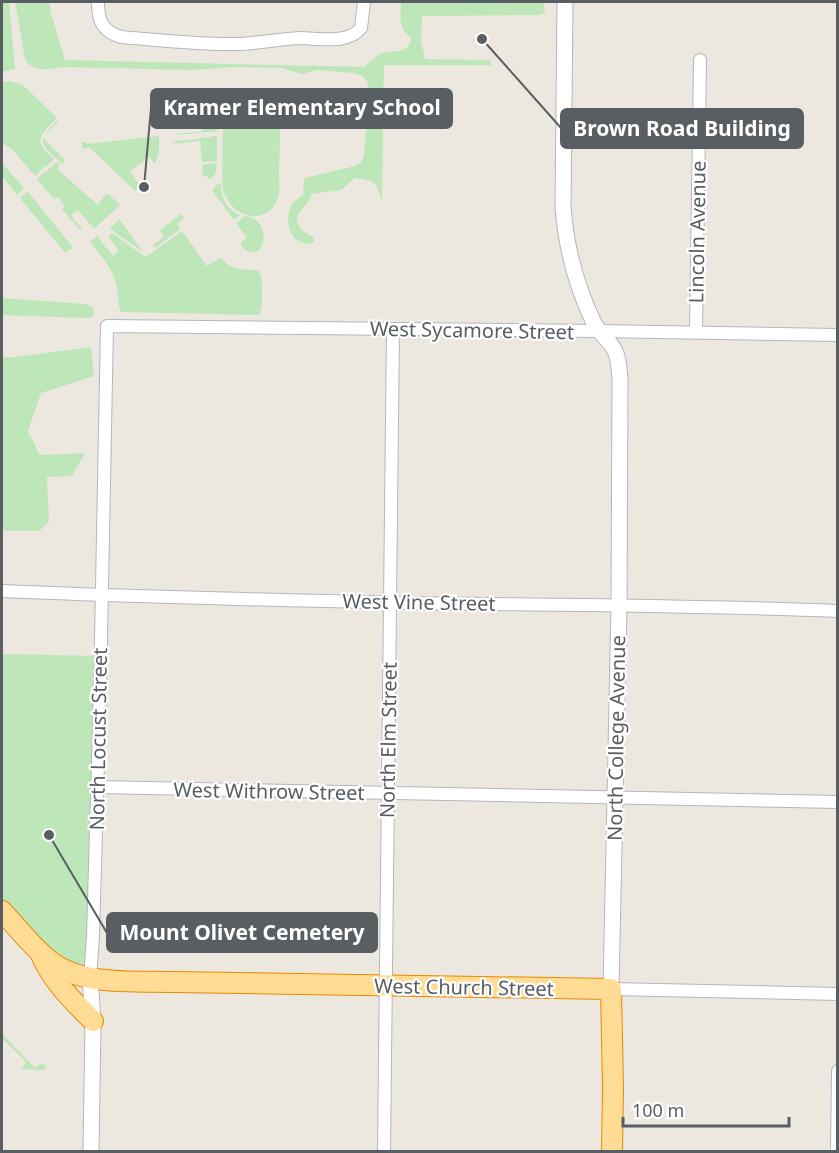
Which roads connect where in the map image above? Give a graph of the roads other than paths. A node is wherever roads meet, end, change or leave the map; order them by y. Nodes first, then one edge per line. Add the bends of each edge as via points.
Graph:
1 (98, 2) edge
2 (364, 2) edge
3 (566, 2) edge
4 (700, 60) dead end
5 (107, 326) joint
6 (393, 329) junction
7 (598, 331) junction
8 (696, 332) junction
9 (837, 335) edge
10 (2, 591) edge
11 (102, 595) junction
12 (389, 602) junction
13 (619, 606) junction
14 (837, 610) edge
15 (97, 787) junction
16 (388, 793) junction
17 (615, 797) junction
18 (837, 802) edge
19 (2, 911) edge
20 (40, 951) junction
21 (90, 978) junction
22 (386, 985) junction
23 (611, 989) junction
24 (837, 994) edge
25 (93, 1021) junction
26 (837, 1071) edge
27 (92, 1152) edge
28 (384, 1152) edge
29 (612, 1152) edge
30 (837, 1152) edge

1 - 2 street via 102,26 121,37 240,44 351,36 361,28
3 - 7 street, North College Avenue via 564,227 579,287
4 - 8 street, Lincoln Avenue
5 - 6 street, West Sycamore Street
5 - 11 street, North Locust Street
6 - 7 street, West Sycamore Street
6 - 12 street, North Elm Street
7 - 8 street, West Sycamore Street
7 - 13 street, North College Avenue via 608,340 619,363
8 - 9 street, West Sycamore Street
10 - 11 street, West Vine Street
11 - 12 street, West Vine Street
11 - 15 street, North Locust Street
12 - 13 street, West Vine Street
12 - 16 street, North Elm Street
13 - 14 street, West Vine Street
13 - 17 street, North College Avenue
15 - 16 street, West Withrow Street
15 - 21 street, North Locust Street
16 - 17 street, West Withrow Street
16 - 22 street, North Elm Street
17 - 18 street, West Withrow Street
17 - 23 street, North College Avenue
19 - 20 highway
20 - 21 highway, West Church Street via 65,970
20 - 25 highway via 64,992
21 - 22 highway, West Church Street
21 - 25 street, North Locust Street
22 - 23 highway, West Church Street
22 - 28 street, North Elm Street
23 - 24 street, West Church Street
23 - 29 highway, North College Avenue
25 - 27 street, North Locust Street
26 - 30 street

